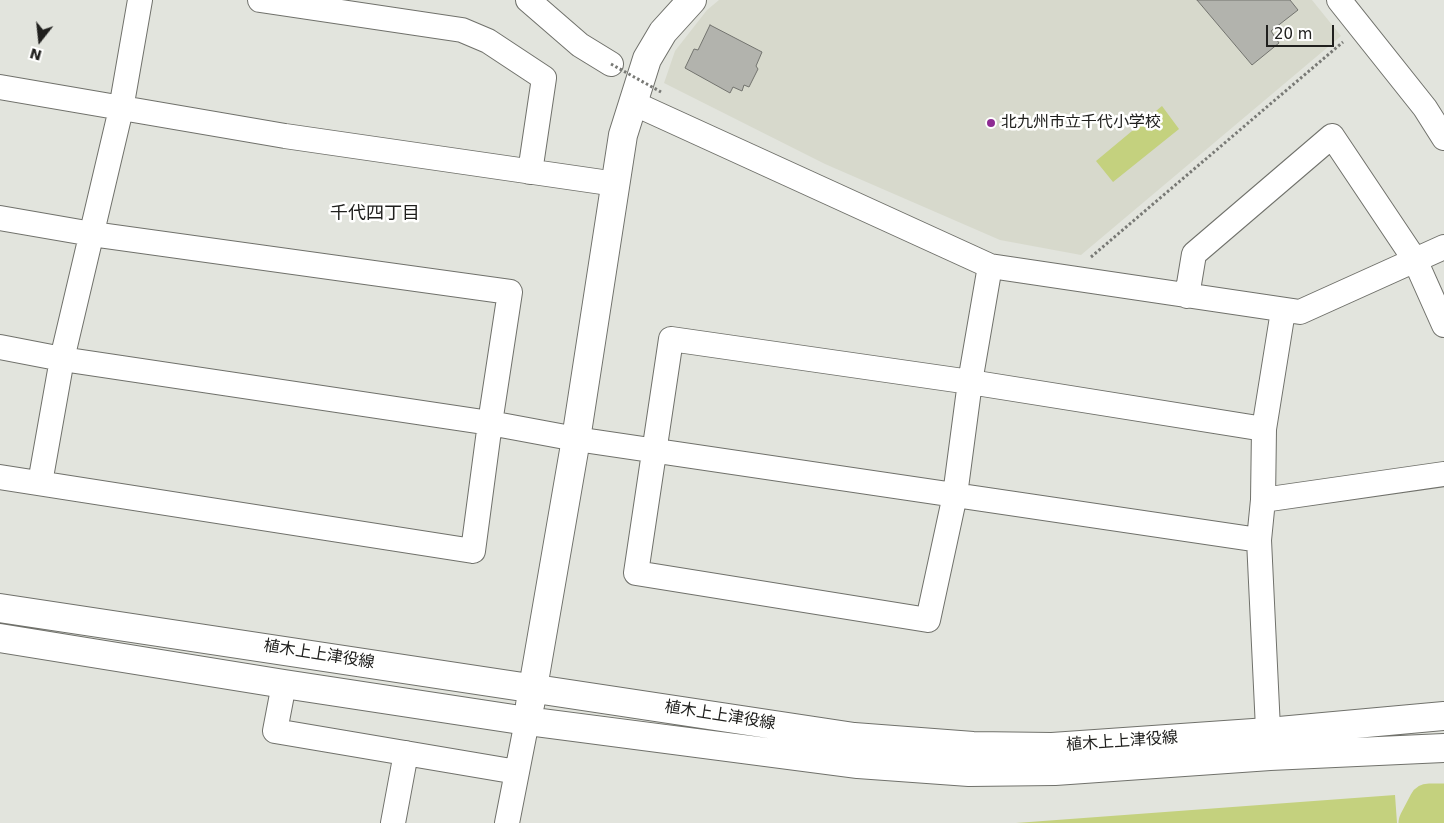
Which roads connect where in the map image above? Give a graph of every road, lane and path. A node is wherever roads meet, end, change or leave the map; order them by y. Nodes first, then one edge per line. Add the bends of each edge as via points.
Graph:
1 (140, 0) edge
2 (260, 0) edge
3 (528, 0) edge
4 (692, 0) edge
5 (1339, 0) edge
6 (1360, 27) junction
7 (611, 64) joint
8 (0, 87) edge
9 (661, 92) dead end
10 (633, 103) junction
11 (121, 109) junction
12 (1444, 138) edge
13 (530, 172) junction
14 (616, 184) junction
15 (0, 218) edge
16 (92, 234) junction
17 (1444, 247) edge
18 (1415, 260) junction
19 (1084, 263) dead end
20 (990, 266) junction
21 (1187, 296) junction
22 (1283, 311) junction
23 (1444, 325) edge
24 (0, 347) edge
25 (62, 359) junction
26 (970, 382) junction
27 (490, 423) junction
28 (1264, 429) junction
29 (576, 439) junction
30 (655, 451) junction
31 (1444, 474) edge
32 (0, 477) edge
33 (40, 483) junction
34 (955, 495) junction
35 (1263, 500) junction
36 (1259, 540) junction
37 (0, 608) edge
38 (0, 638) edge
39 (284, 684) junction
40 (534, 688) junction
41 (1444, 716) edge
42 (527, 721) junction
43 (1269, 744) junction
44 (1444, 748) edge
45 (406, 753) junction
46 (517, 772) junction
47 (393, 823) edge
48 (507, 823) edge

1 - 11 street
2 - 13 street via 462,30 488,41 544,78
3 - 7 street via 580,45
4 - 10 main road via 663,32 651,52
5 - 6 street
6 - 12 street via 1425,108
6 - 19 path
7 - 9 path, bridge
8 - 11 street
10 - 14 main road via 623,135
10 - 20 street
11 - 13 street
11 - 16 street
13 - 14 street
14 - 29 main road
15 - 16 street
16 - 25 street
16 - 27 street via 510,292
17 - 18 street
18 - 21 street via 1332,136 1194,254
18 - 22 street via 1300,312
18 - 23 street
20 - 21 street
20 - 26 street
21 - 22 street
22 - 28 street
24 - 25 street
25 - 27 street
25 - 33 street
26 - 28 street
26 - 30 street via 671,339
26 - 34 street
27 - 29 street
27 - 33 street via 473,551
28 - 35 street
29 - 30 street
29 - 40 main road
30 - 34 street
30 - 34 street via 636,574 928,620
31 - 35 street
32 - 33 street
34 - 36 street
35 - 36 street
36 - 43 street
37 - 40 main road, 植木上上津役線
38 - 39 main road, 植木上上津役線
39 - 42 main road, 植木上上津役線
39 - 45 street via 275,731
40 - 42 main road
40 - 43 main road, 植木上上津役線 via 854,737 973,746
41 - 43 main road, 植木上上津役線
42 - 43 main road, 植木上上津役線 via 858,764 969,772 1056,771
42 - 46 street
43 - 44 main road, 植木上上津役線
45 - 46 street
45 - 47 street
46 - 48 street

